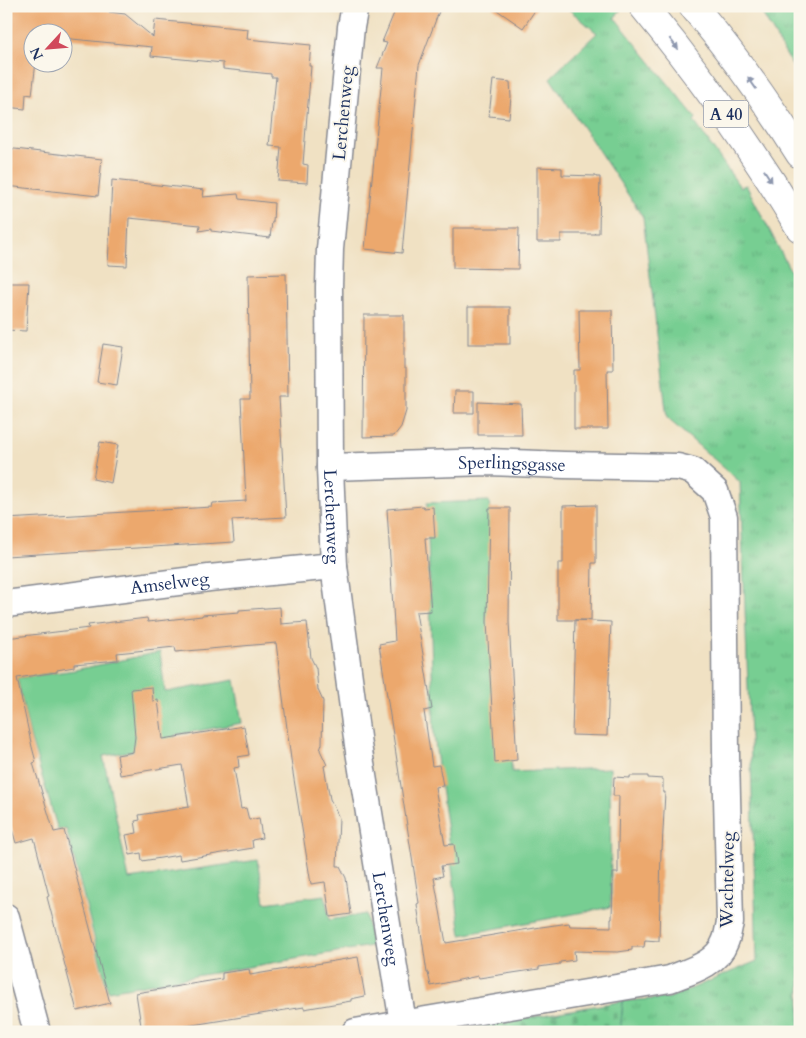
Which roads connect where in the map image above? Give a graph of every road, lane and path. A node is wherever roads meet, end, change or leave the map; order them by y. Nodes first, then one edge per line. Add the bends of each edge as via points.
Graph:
1 (355, 6) edge
2 (643, 6) edge
3 (693, 6) edge
4 (800, 154) edge
5 (800, 228) edge
6 (330, 467) junction
7 (693, 471) joint
8 (334, 566) junction
9 (6, 604) edge
10 (6, 917) edge
11 (403, 1023) junction
12 (37, 1032) edge
13 (355, 1032) edge

1 - 6 street, Lerchenweg via 330,250
2 -> 5 highway, A 40 via 738,131
4 -> 3 highway, A 40 via 745,73
6 - 7 street, Sperlingsgasse via 488,462 678,467
6 - 8 street, Lerchenweg
7 - 11 street, Wachtelweg via 715,491 724,517 730,923 725,943 716,958 670,979
8 - 9 street, Amselweg
8 - 11 street, Lerchenweg via 358,745
10 - 12 street
11 - 13 street, Wachtelweg

